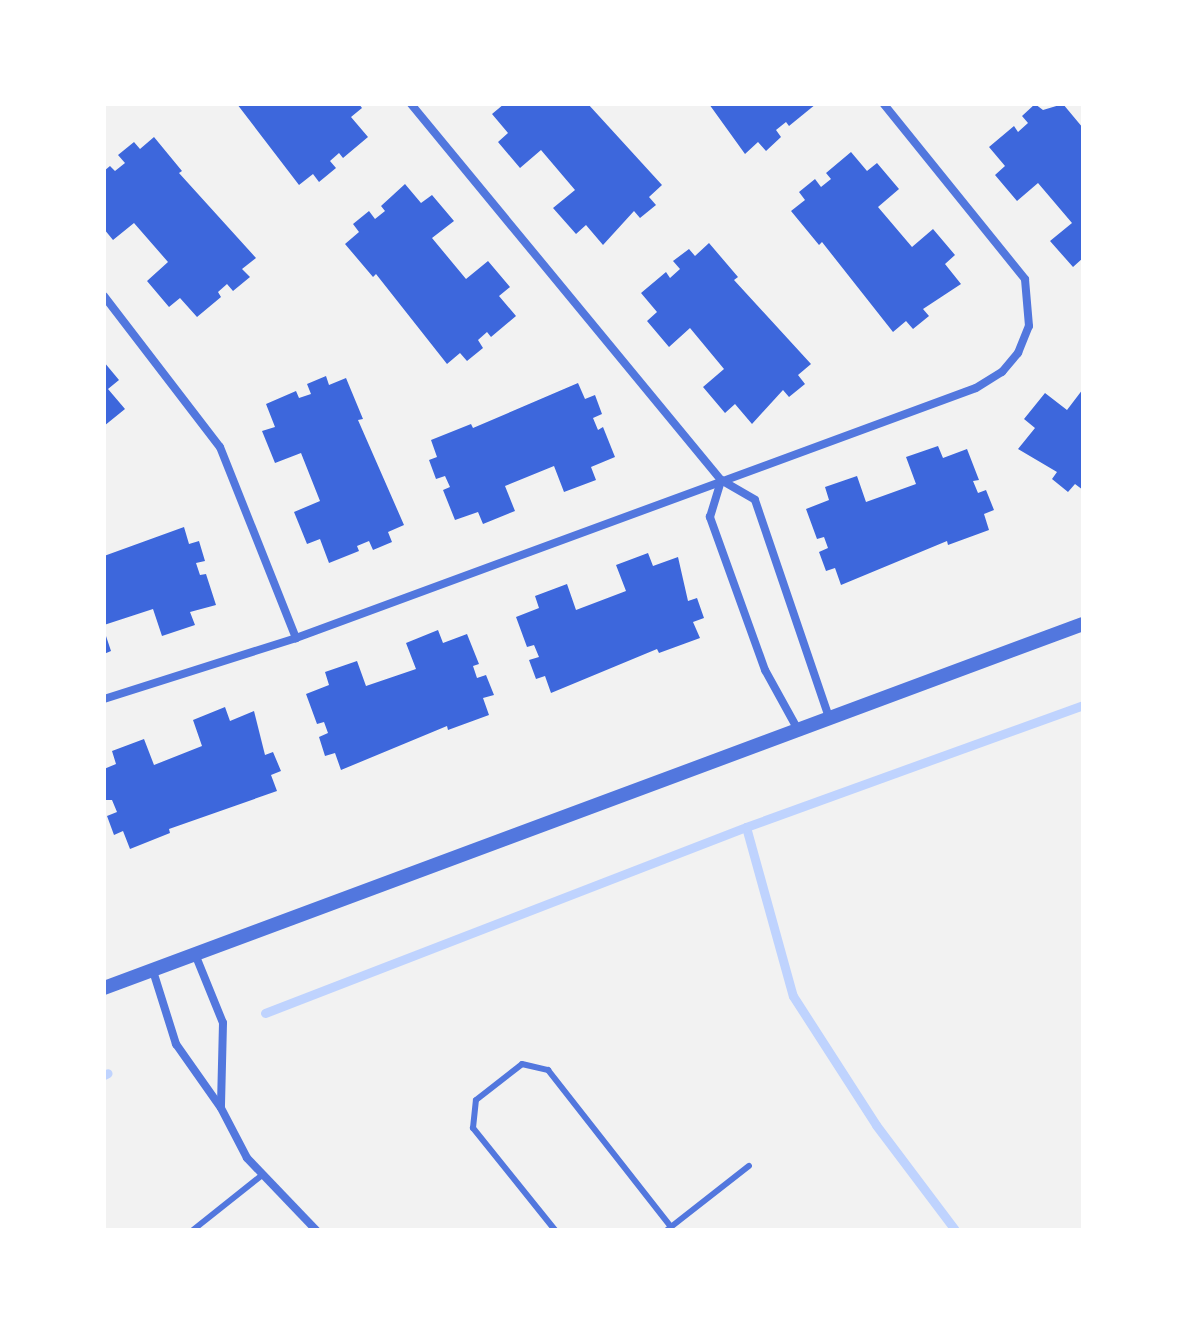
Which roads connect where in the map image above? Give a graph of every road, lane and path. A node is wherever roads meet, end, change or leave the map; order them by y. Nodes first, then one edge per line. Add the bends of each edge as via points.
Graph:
1 (411, 104) edge
2 (884, 104) edge
3 (104, 296) edge
4 (721, 480) junction
5 (1083, 624) edge
6 (296, 638) junction
7 (104, 699) edge
8 (828, 715) junction
9 (797, 728) junction
10 (195, 954) junction
11 (153, 971) junction
12 (104, 988) edge
13 (221, 1108) junction
14 (749, 1166) dead end
15 (261, 1176) junction
16 (669, 1228) edge
17 (193, 1230) edge
18 (316, 1230) edge
19 (555, 1230) edge

1 - 4 street
2 - 4 street via 1025,279 1029,326 1018,353 1002,372 976,388
3 - 6 street via 220,447
4 - 6 street
4 - 8 street via 755,500
4 - 9 street via 710,517 765,670
5 - 8 street
6 - 7 street
8 - 9 street
9 - 10 street
10 - 11 street
10 - 13 street via 223,1023
11 - 12 street
11 - 13 street via 176,1044
13 - 15 street
14 - 16 lane
15 - 17 lane
15 - 18 street
16 - 19 lane via 548,1070 522,1064 476,1100 473,1128

